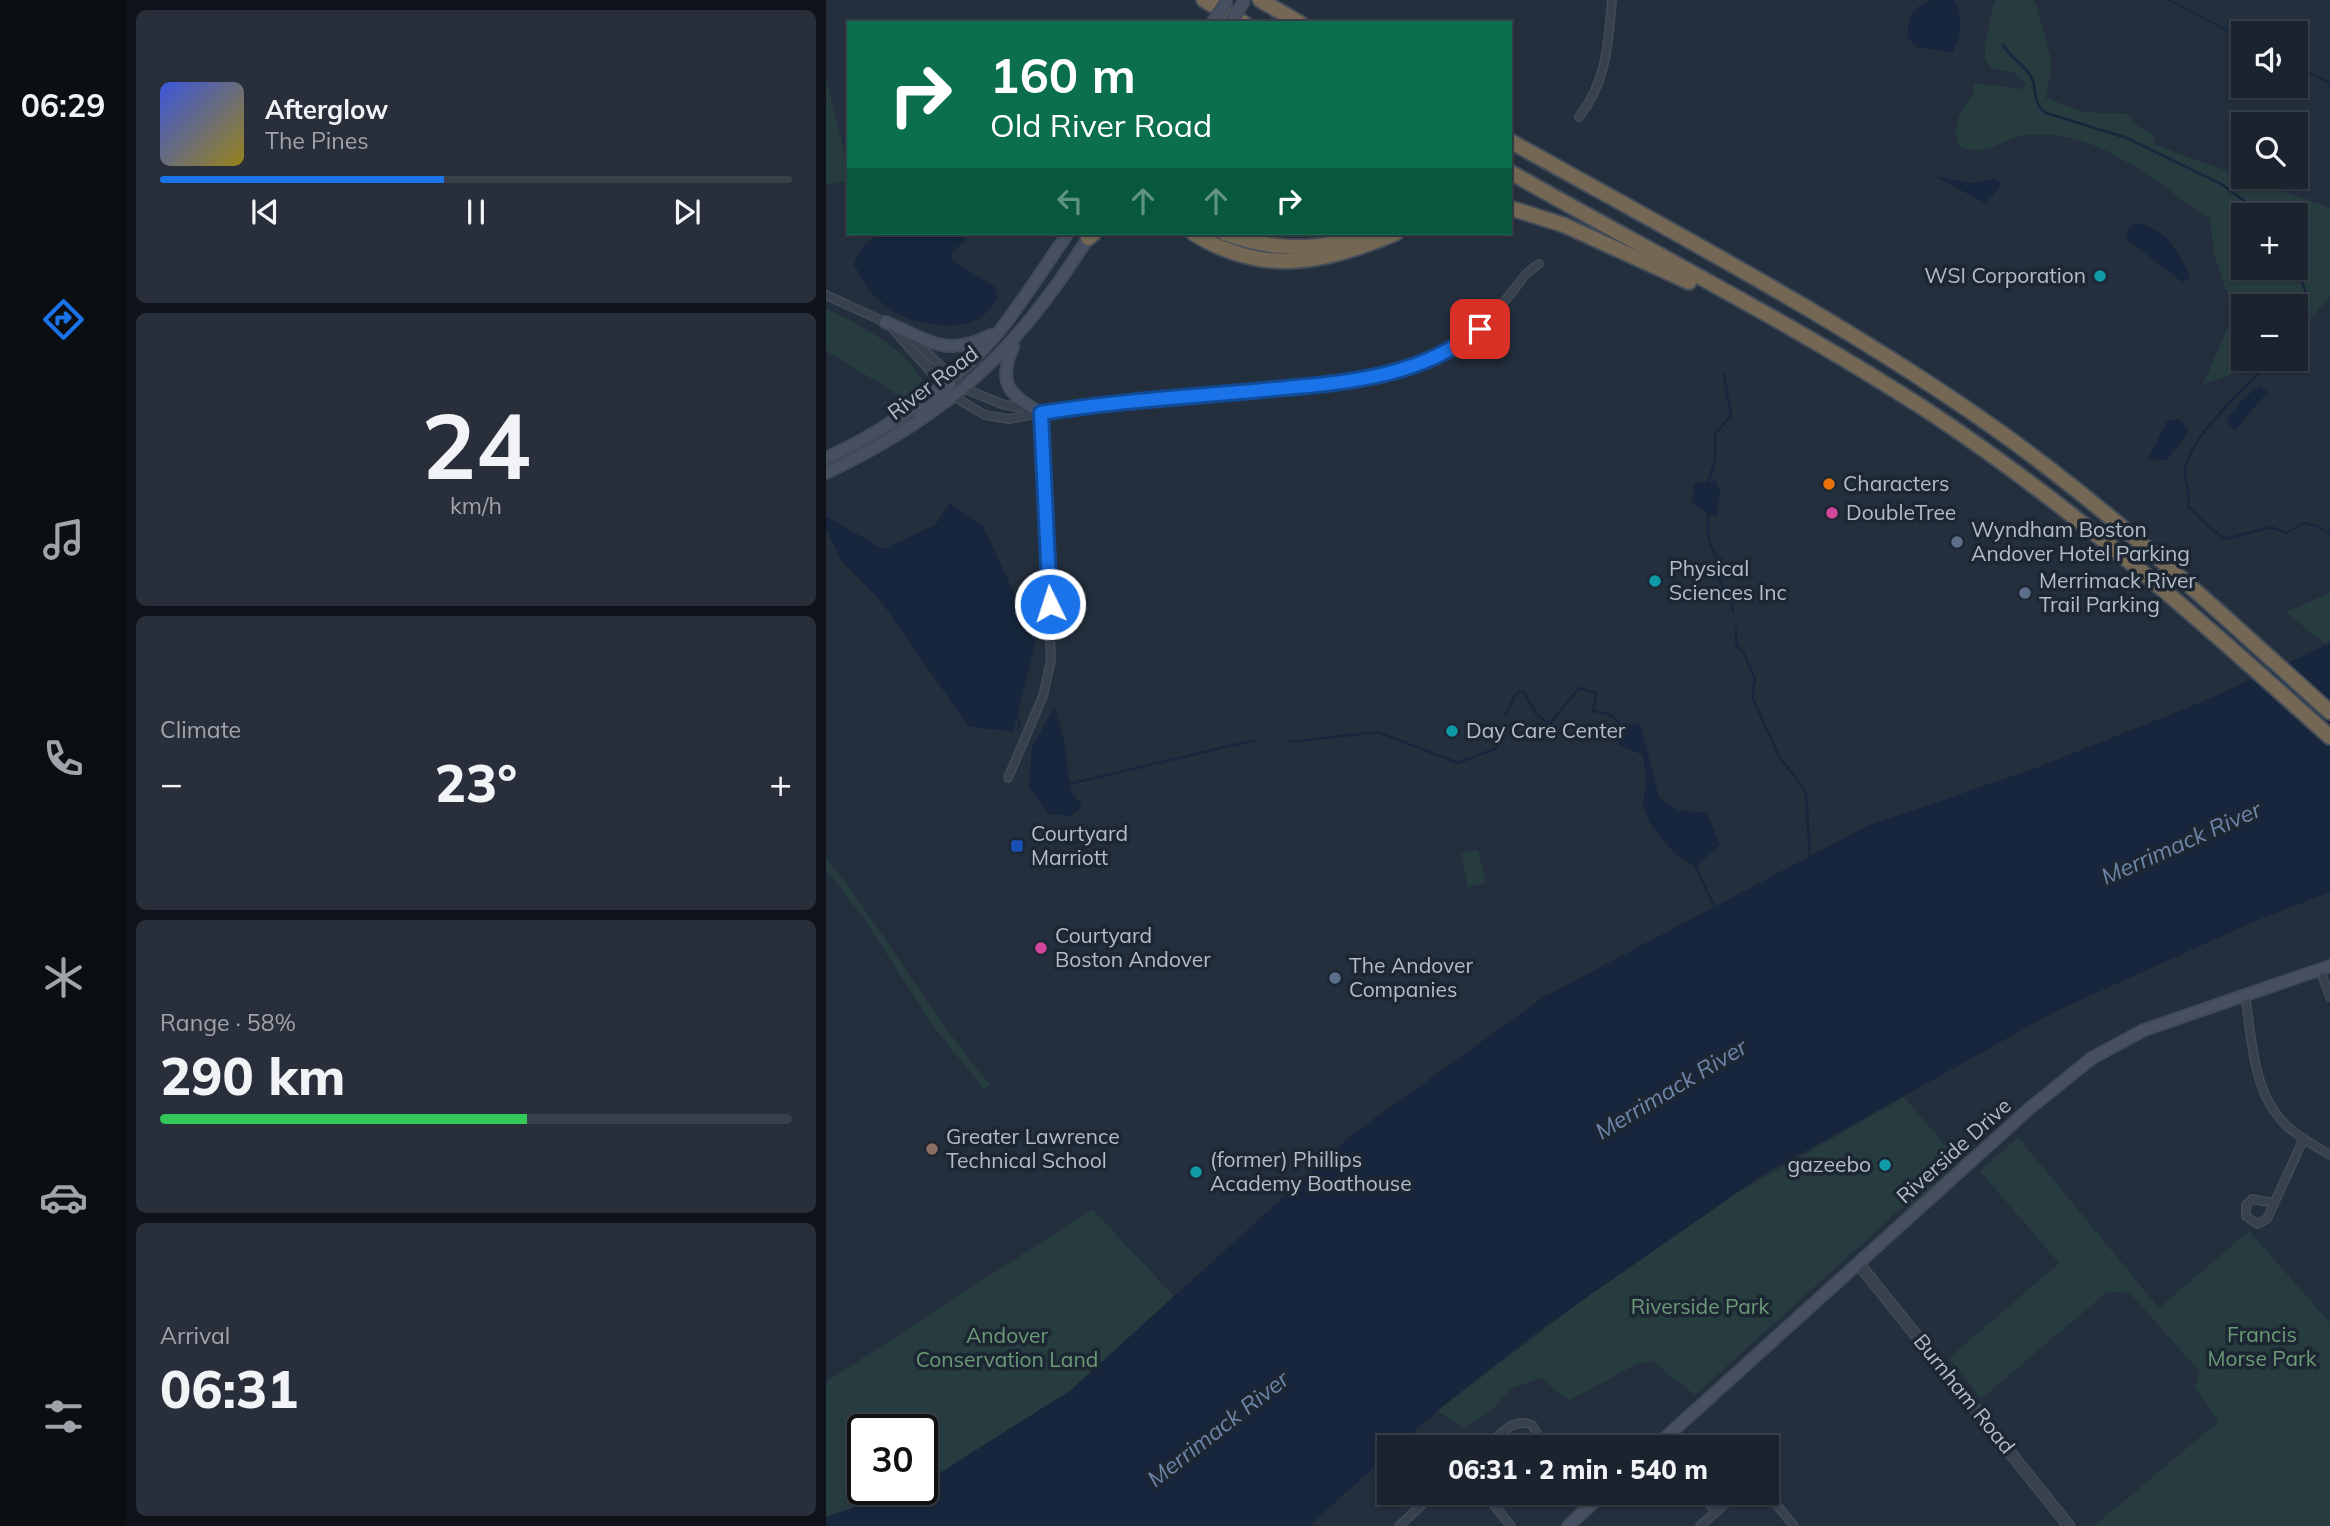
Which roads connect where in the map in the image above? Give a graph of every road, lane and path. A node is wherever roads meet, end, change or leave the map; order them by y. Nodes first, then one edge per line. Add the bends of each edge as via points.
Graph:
1 (1204, 0) edge
2 (1228, 0) edge
3 (1245, 0) edge
4 (1260, 0) edge
5 (1612, 0) edge
6 (1213, 21) edge
7 (1231, 21) edge
8 (1241, 21) edge
9 (1297, 21) edge
10 (1578, 117) dead end
11 (1512, 142) edge
12 (1512, 173) edge
13 (1512, 209) edge
14 (1067, 235) edge
15 (1091, 235) edge
16 (1198, 235) edge
17 (1230, 235) edge
18 (1354, 235) edge
19 (1391, 235) edge
20 (1539, 264) dead end
21 (826, 295) edge
22 (1755, 310) junction
23 (885, 322) junction
24 (1000, 331) junction
25 (1016, 339) junction
26 (948, 388) junction
27 (965, 389) junction
28 (1041, 413) junction
29 (826, 458) edge
30 (826, 472) edge
31 (2330, 712) edge
32 (2330, 737) edge
33 (1008, 778) dead end
34 (2325, 967) edge
35 (2245, 995) junction
36 (2330, 997) edge
37 (2304, 1139) junction
38 (2330, 1155) edge
39 (2274, 1203) dead end
40 (1858, 1263) junction
41 (1500, 1435) edge
42 (1537, 1435) edge
43 (1670, 1435) edge
44 (1422, 1505) edge
45 (1494, 1505) edge
46 (1591, 1505) edge
47 (1710, 1505) edge
48 (1713, 1505) edge
49 (1724, 1505) edge
50 (1777, 1505) edge
51 (1717, 1511) junction
52 (1399, 1526) edge
53 (1511, 1526) edge
54 (1568, 1526) edge
55 (1700, 1526) edge
56 (1794, 1526) edge
57 (2069, 1526) edge

1 - 8 highway
2 - 6 main road, bridge
3 - 7 main road, bridge
4 - 9 highway
5 - 10 street via 1606,65
11 - 31 highway via 1806,307 2000,432 2096,505
12 - 22 highway
13 - 22 highway via 1564,225
14 - 24 main road, River Road
15 - 25 main road, River Road
16 - 19 highway via 1233,253 1305,261 1353,251
17 - 18 highway via 1254,243 1319,246
20 - 28 street via 1461,345 1403,371 1334,383
21 - 23 street
22 - 32 highway via 1888,386 2095,532
23 - 24 main road via 945,348 968,346
23 - 26 street
23 - 26 street via 920,344
24 - 26 main road, River Road
25 - 27 main road, River Road
25 - 28 main road via 1004,375 1014,396
26 - 27 main road, River Road
26 - 27 street
26 - 28 street via 997,419
26 - 29 main road, River Road
26 - 30 main road, River Road via 888,440
27 - 28 street
28 - 33 street via 1051,660 1041,704
34 - 35 main road, Riverside Drive
34 - 36 street
35 - 37 street via 2265,1096 2284,1124
35 - 40 main road, Riverside Drive via 2144,1030 2092,1058
37 - 38 street
37 - 39 street
40 - 43 main road, Riverside Drive
40 - 57 street, Burnham Road
41 - 42 street via 1525,1422
44 - 52 street
45 - 53 street
46 - 54 main road
47 - 51 street
48 - 51 street
49 - 51 street
50 - 56 street
51 - 55 street

